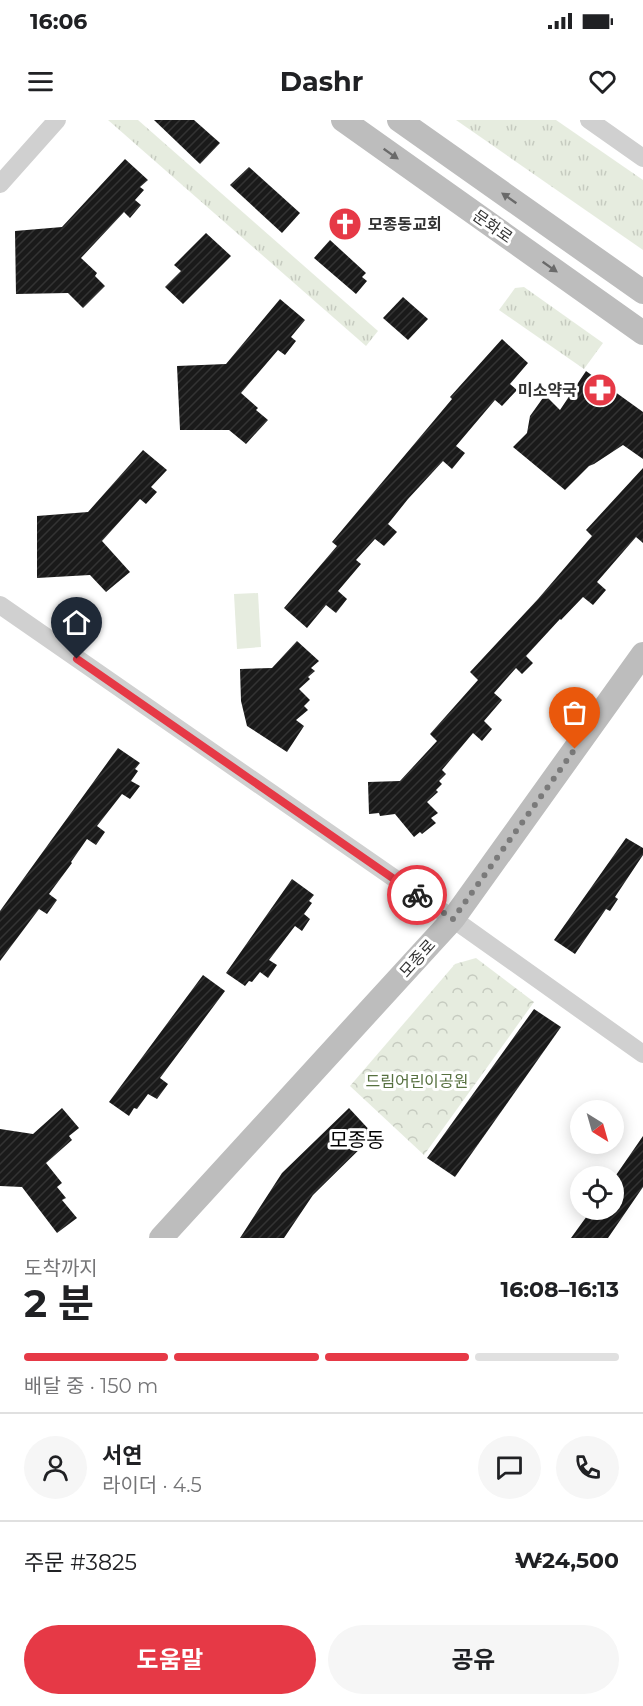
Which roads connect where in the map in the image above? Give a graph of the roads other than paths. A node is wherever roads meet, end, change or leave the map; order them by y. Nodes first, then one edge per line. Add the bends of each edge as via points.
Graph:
1 (57, 120) edge
2 (343, 120) edge
3 (399, 120) edge
4 (589, 120) edge
5 (643, 158) edge
6 (0, 184) edge
7 (643, 292) edge
8 (643, 333) edge
9 (0, 605) edge
10 (643, 654) edge
11 (453, 919) junction
12 (643, 1054) edge
13 (161, 1238) edge

1 - 6 street
2 -> 8 street, 문화로
7 -> 3 street, 문화로
4 - 5 street
9 - 11 street
10 - 11 street, 모종로
11 - 12 street
11 - 13 street, 모종로

